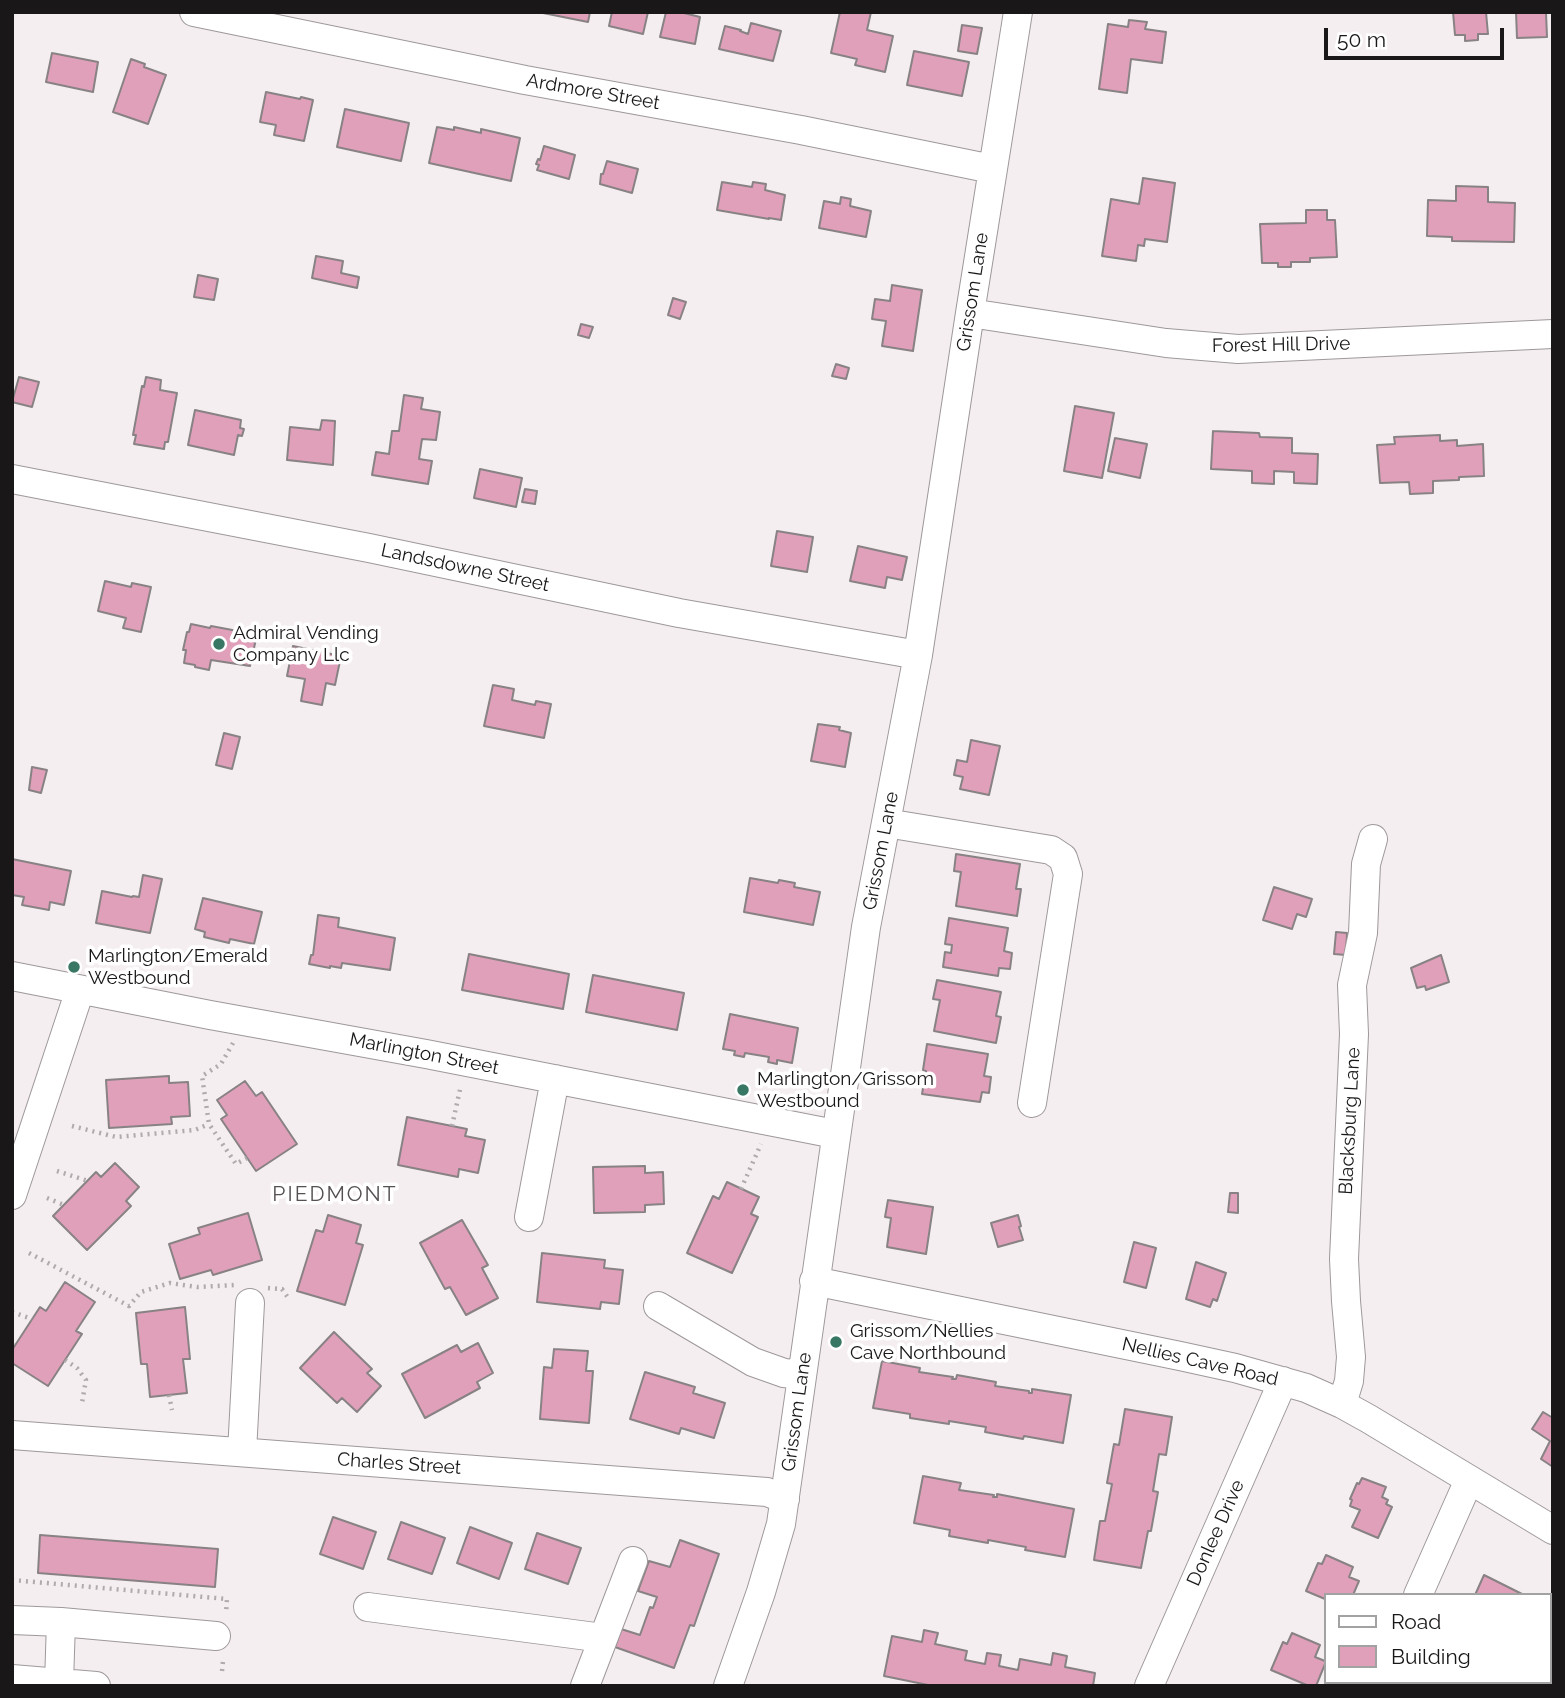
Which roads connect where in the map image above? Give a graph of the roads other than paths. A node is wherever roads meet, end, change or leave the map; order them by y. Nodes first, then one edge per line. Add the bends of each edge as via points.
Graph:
1 (194, 12) edge
2 (1018, 12) edge
3 (992, 169) junction
4 (970, 313) junction
5 (1553, 334) edge
6 (12, 479) edge
7 (918, 655) junction
8 (886, 823) junction
9 (1373, 839) dead end
10 (12, 976) edge
11 (80, 990) junction
12 (555, 1079) junction
13 (1032, 1103) dead end
14 (835, 1134) junction
15 (12, 1195) edge
16 (529, 1217) dead end
17 (814, 1281) junction
18 (253, 1292) road end
19 (658, 1306) dead end
20 (802, 1375) junction
21 (1283, 1381) junction
22 (1342, 1405) junction
23 (12, 1435) edge
24 (243, 1452) junction
25 (1469, 1480) junction
26 (785, 1499) junction
27 (1553, 1530) edge
28 (633, 1561) dead end
29 (1419, 1593) edge
30 (368, 1607) dead end
31 (12, 1620) edge
32 (61, 1622) junction
33 (603, 1637) junction
34 (221, 1639) road end
35 (12, 1679) edge
36 (59, 1683) junction
37 (96, 1686) edge
38 (585, 1686) edge
39 (728, 1686) edge
40 (1149, 1686) edge

1 - 3 street, Ardmore Street
2 - 3 street, Grissom Lane
3 - 4 street, Grissom Lane
4 - 5 street, Forest Hill Drive via 1166,343 1238,349
4 - 7 street, Grissom Lane
6 - 7 street, Landsdowne Street via 679,613
7 - 8 street, Grissom Lane
8 - 13 street via 1051,850 1063,858 1068,874
8 - 14 street, Grissom Lane
9 - 22 street, Blacksburg Lane via 1352,985 1344,1259 1352,1357
10 - 11 street, Marlington Street
11 - 12 street, Marlington Street
11 - 15 street
12 - 14 street, Marlington Street
12 - 16 street
14 - 17 street, Grissom Lane
17 - 20 street, Grissom Lane
17 - 21 street, Nellies Cave Road
18 - 24 street
19 - 20 street via 753,1363
20 - 26 street, Grissom Lane
21 - 22 street, Nellies Cave Road
21 - 40 street, Donlee Drive
22 - 25 street, Nellies Cave Road
23 - 24 street, Charles Street
24 - 26 street, Charles Street via 767,1492
25 - 27 street, Nellies Cave Road
25 - 29 street
26 - 39 street, Grissom Lane via 773,1555
28 - 33 street
30 - 33 street
31 - 32 street
32 - 34 street
32 - 36 street
33 - 38 street
35 - 36 street
36 - 37 street

